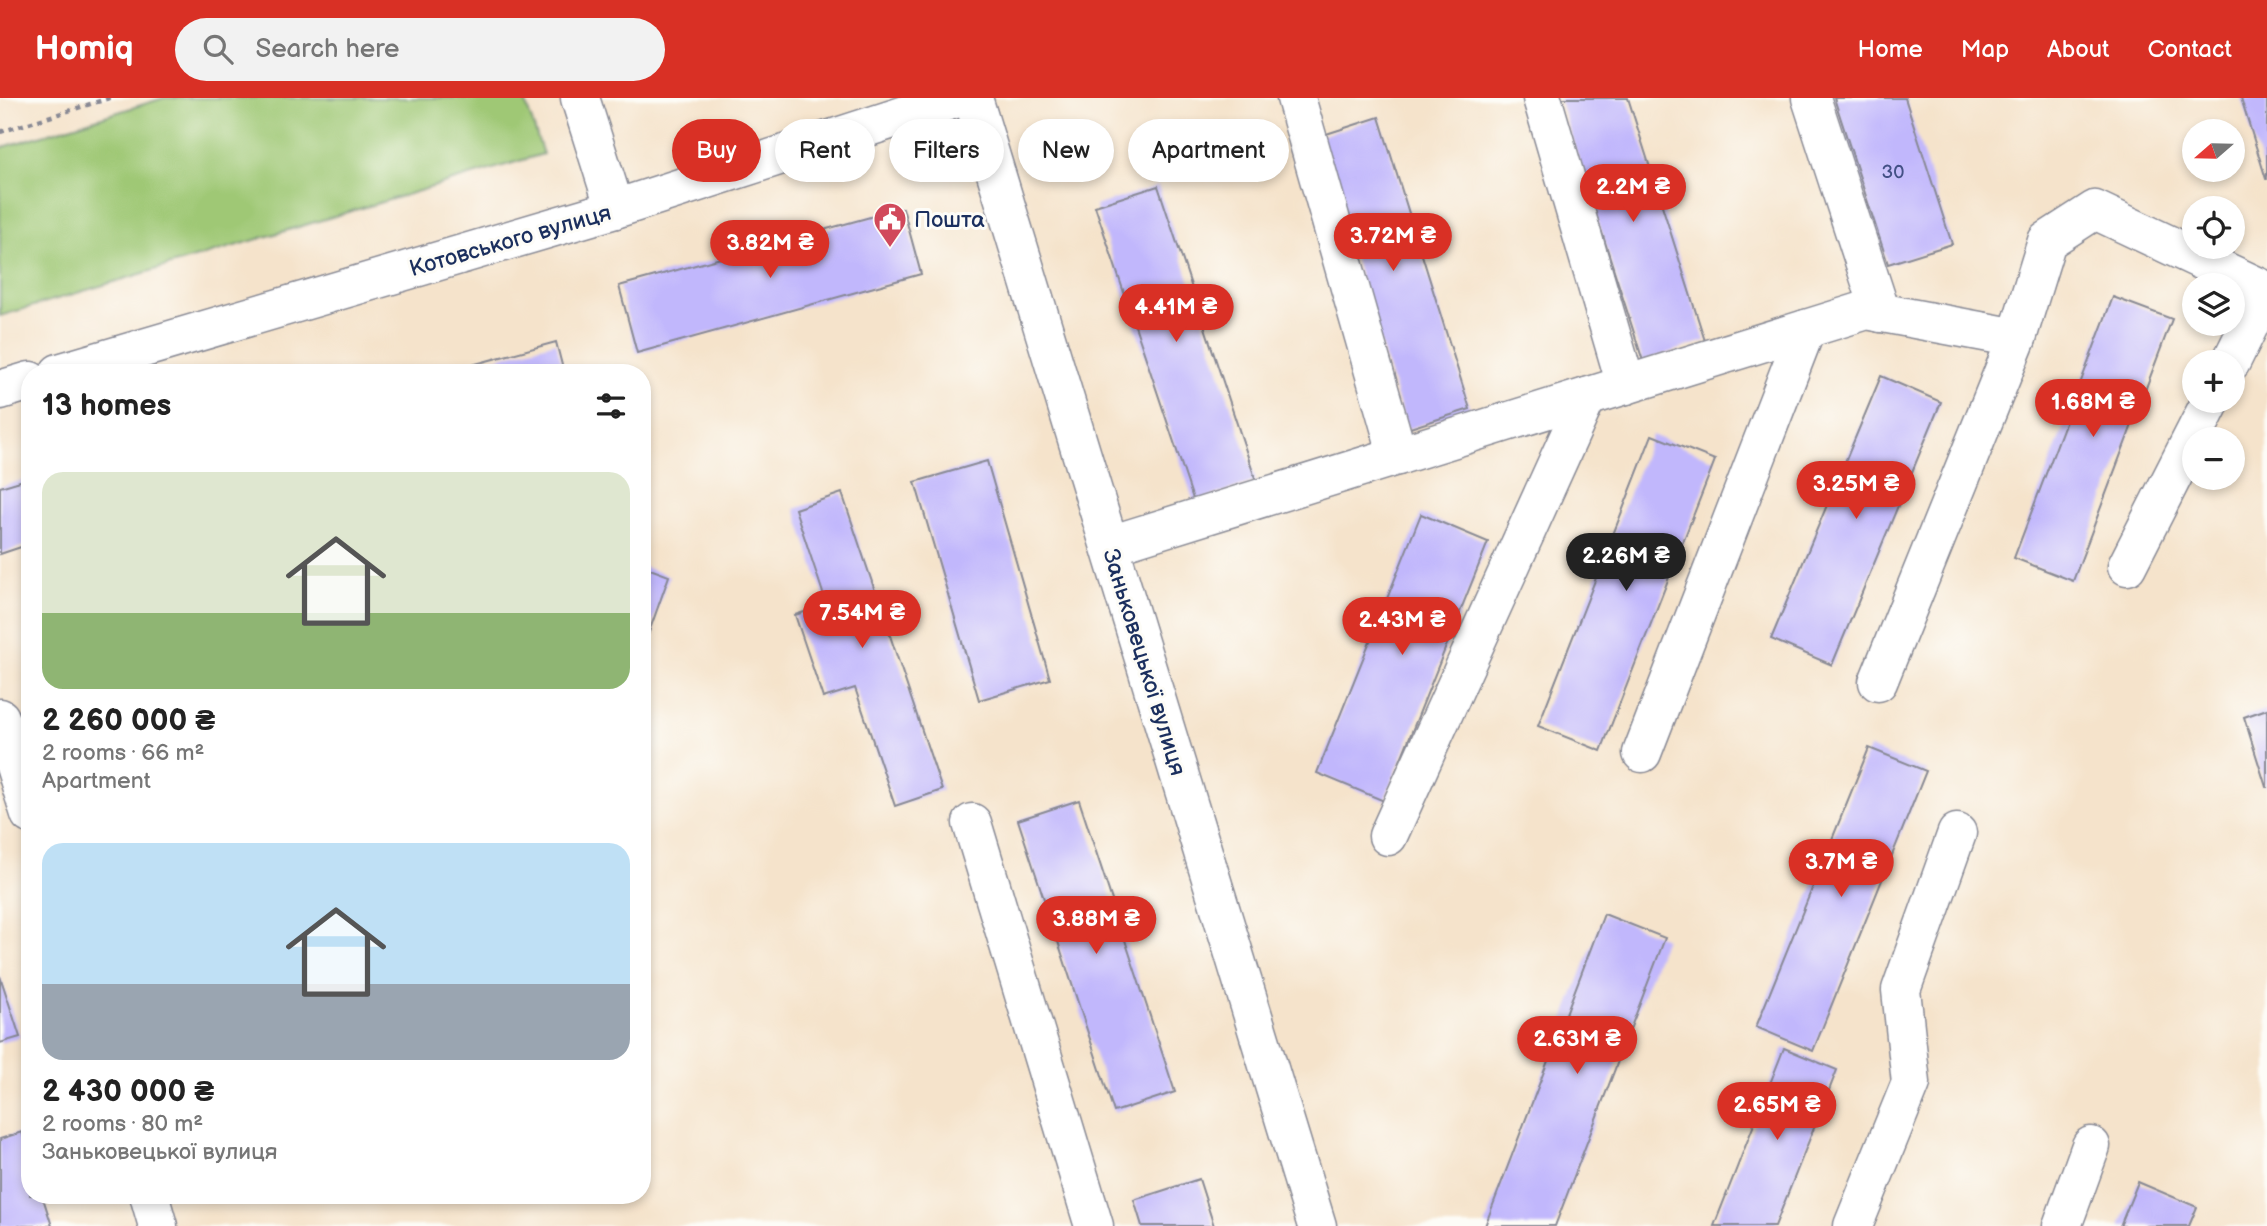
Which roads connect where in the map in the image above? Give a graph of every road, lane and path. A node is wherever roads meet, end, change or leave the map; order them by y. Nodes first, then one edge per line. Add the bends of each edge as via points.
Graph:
1 (110, 98) edge
2 (580, 98) edge
3 (958, 98) edge
4 (973, 98) edge
5 (1296, 98) edge
6 (1542, 98) edge
7 (1811, 98) edge
8 (0, 132) edge
9 (615, 209) junction
10 (2267, 291) edge
11 (1881, 313) junction
12 (1807, 329) junction
13 (2017, 338) junction
14 (2237, 350) edge
15 (89, 364) edge
16 (21, 384) edge
17 (1626, 385) junction
18 (0, 390) edge
19 (1587, 397) junction
20 (2205, 413) edge
21 (1398, 456) junction
22 (1110, 545) junction
23 (2127, 566) dead end
24 (1878, 682) dead end
25 (0, 718) edge
26 (1642, 753) dead end
27 (21, 785) edge
28 (972, 824) dead end
29 (1956, 833) dead end
30 (1388, 836) dead end
31 (2091, 1146) dead end
32 (152, 1204) edge
33 (158, 1226) edge
34 (1094, 1226) edge
35 (1317, 1226) edge
36 (1853, 1226) edge
37 (2062, 1226) edge

1 - 8 path
2 - 9 street
3 - 9 street, Котовського вулиця
4 - 22 street, Заньковецької вулиця
5 - 21 street
6 - 17 street
7 - 11 street
9 - 15 street, Котовського вулиця
10 - 13 street via 2095,210 2047,241
10 - 14 street
11 - 12 street via 1867,310
11 - 13 street
12 - 17 street
12 - 26 street
13 - 24 street
16 - 18 street
17 - 19 street
19 - 21 street
19 - 30 street
20 - 23 street
21 - 22 street
22 - 35 street, Заньковецької вулиця
25 - 27 street
28 - 34 street
29 - 36 street via 1901,990 1911,1083
31 - 37 street
32 - 33 street

